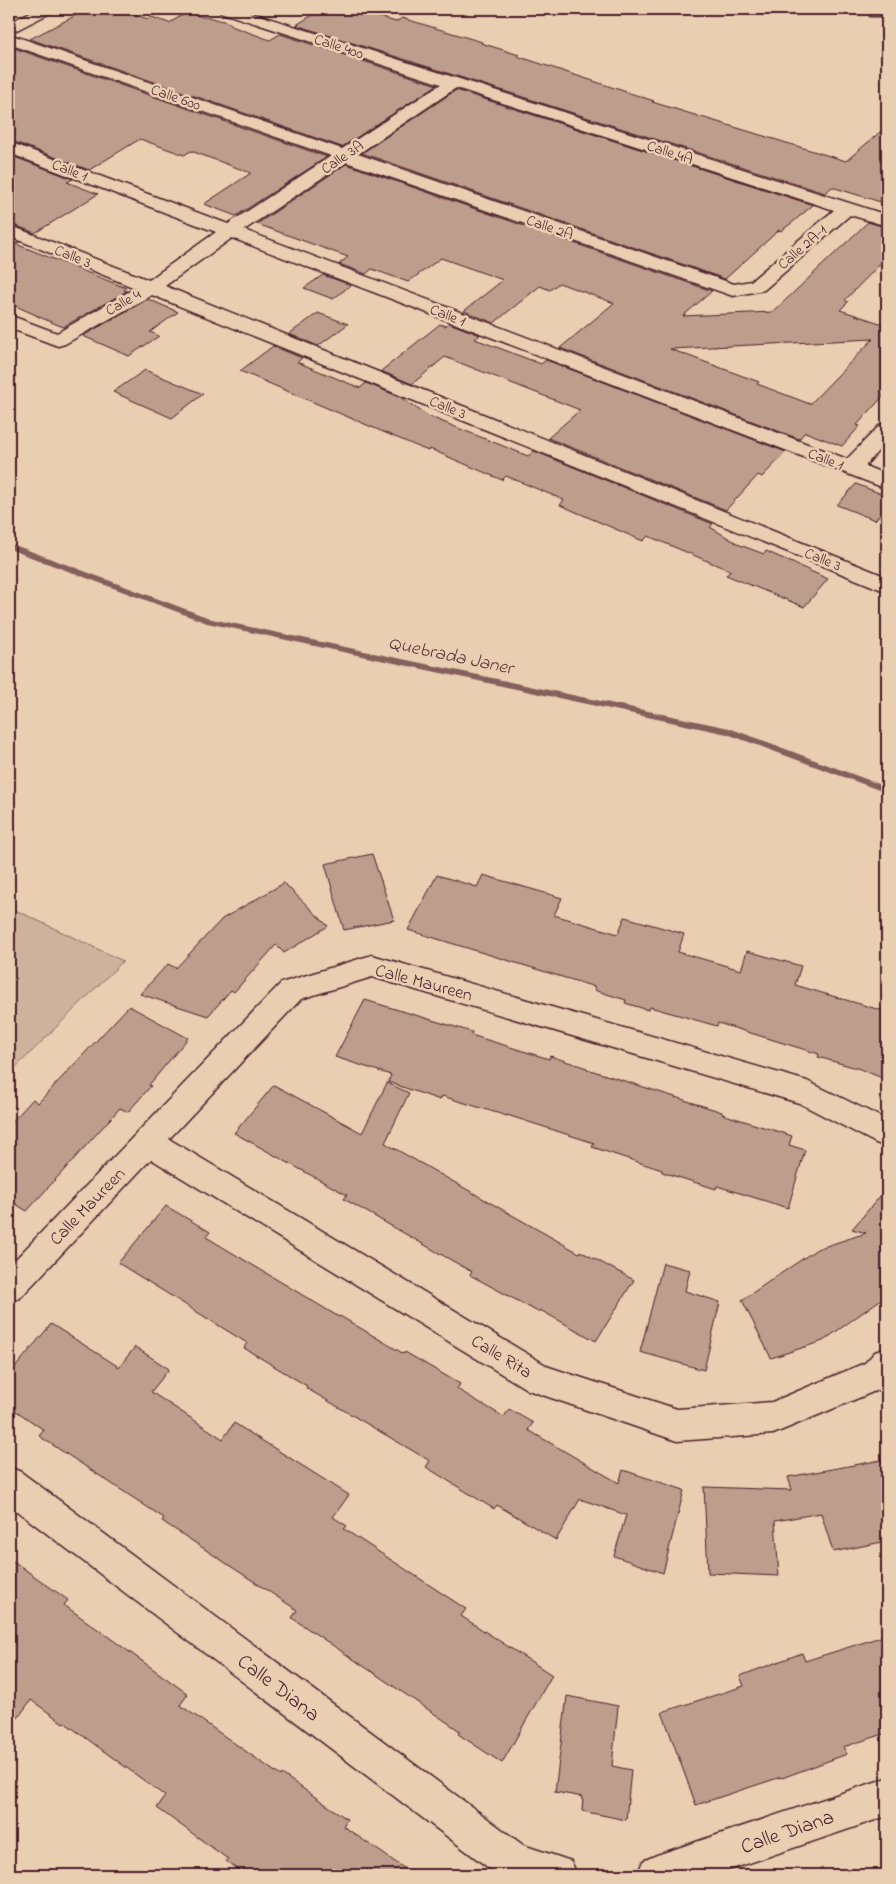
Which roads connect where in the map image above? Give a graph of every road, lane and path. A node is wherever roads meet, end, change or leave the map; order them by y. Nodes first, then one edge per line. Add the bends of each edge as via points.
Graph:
1 (47, 9) edge
2 (225, 9) edge
3 (278, 13) dead end
4 (263, 21) junction
5 (9, 29) edge
6 (9, 39) edge
7 (454, 83) junction
8 (9, 147) edge
9 (344, 156) junction
10 (847, 208) junction
11 (887, 221) edge
12 (9, 230) edge
13 (230, 231) junction
14 (757, 286) joint
15 (151, 287) junction
16 (9, 321) edge
17 (887, 429) edge
18 (851, 468) junction
19 (887, 482) edge
20 (887, 585) edge
21 (887, 1134) edge
22 (148, 1142) junction
23 (9, 1288) edge
24 (887, 1363) edge
25 (9, 1484) edge
26 (887, 1797) edge
27 (557, 1875) edge
28 (657, 1875) edge

1 - 5 street
2 - 4 street, Calle 400
3 - 4 street
4 - 7 street, Calle 400
6 - 9 street, Calle 600
7 - 9 street, Calle 3A
7 - 10 street, Calle 4A
8 - 13 street, Calle 1
9 - 13 street, Calle 3A
9 - 14 street, Calle 2A via 733,290
10 - 11 street, Calle 4A
10 - 14 street, Calle 2A-1
12 - 15 street, Calle 3
13 - 15 street, Calle 4
13 - 18 street, Calle 1
15 - 16 street, Calle 4 via 58,340
15 - 20 street, Calle 3
17 - 18 street
18 - 19 street, Calle 1
21 - 22 street, Calle Maureen via 807,1093 372,966 291,991
22 - 23 street, Calle Maureen
22 - 24 street, Calle Rita via 540,1379 677,1425 773,1418 877,1374
25 - 27 street, Calle Diana via 512,1861
26 - 28 street, Calle Diana

